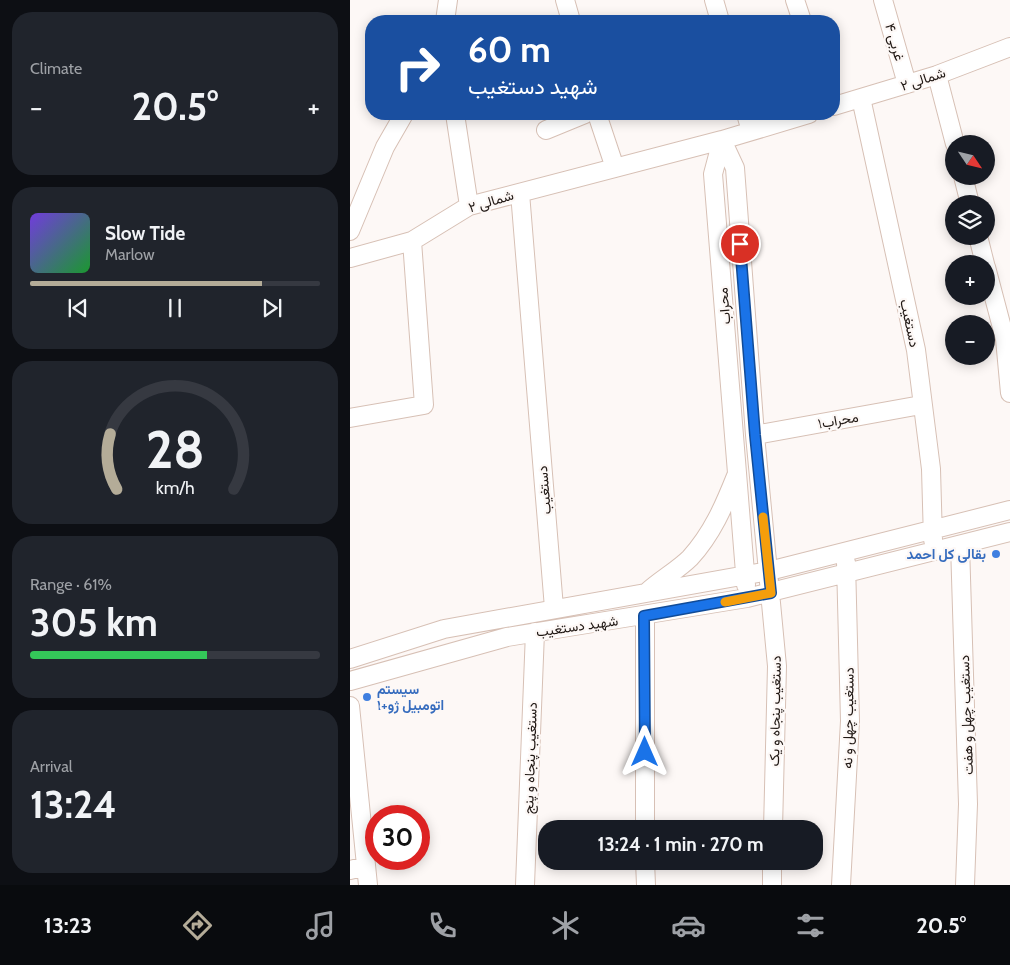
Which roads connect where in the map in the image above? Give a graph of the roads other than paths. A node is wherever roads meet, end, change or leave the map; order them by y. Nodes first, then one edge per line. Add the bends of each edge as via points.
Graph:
1 (448, 0) edge
2 (565, 0) edge
3 (714, 0) edge
4 (795, 0) edge
5 (883, 0) edge
6 (447, 15) edge
7 (569, 15) edge
8 (718, 15) edge
9 (800, 15) edge
10 (1010, 47) edge
11 (937, 75) junction
12 (907, 84) junction
13 (862, 98) junction
14 (840, 104) edge
15 (401, 120) edge
16 (456, 120) edge
17 (570, 120) edge
18 (599, 120) edge
19 (748, 120) edge
20 (789, 120) edge
21 (546, 130) dead end
22 (751, 131) junction
23 (952, 135) edge
24 (722, 140) junction
25 (616, 168) junction
26 (520, 192) junction
27 (469, 206) junction
28 (350, 231) edge
29 (412, 241) junction
30 (350, 258) edge
31 (995, 297) edge
32 (1007, 338) edge
33 (1010, 393) edge
34 (921, 405) junction
35 (350, 418) edge
36 (755, 435) junction
37 (737, 474) junction
38 (1010, 510) edge
39 (932, 530) junction
40 (1010, 532) edge
41 (960, 544) junction
42 (934, 551) junction
43 (845, 552) junction
44 (769, 571) junction
45 (847, 572) junction
46 (745, 575) junction
47 (645, 593) junction
48 (771, 593) junction
49 (747, 598) junction
50 (554, 608) junction
51 (644, 616) junction
52 (534, 632) junction
53 (350, 659) edge
54 (350, 681) edge
55 (350, 706) edge
56 (354, 779) edge
57 (645, 820) edge
58 (773, 820) edge
59 (358, 868) edge
60 (646, 870) edge
61 (772, 870) edge
62 (368, 885) edge
63 (525, 885) edge
64 (646, 885) edge
65 (772, 885) edge
66 (841, 885) edge
67 (965, 885) edge

1 - 6 street
2 - 7 street
3 - 8 street
4 - 9 street
5 - 12 street, غربی ۴
10 - 11 street, ۲ شمالی
11 - 12 street, ۲ شمالی
11 - 23 street
12 - 13 street, ۲ شمالی
13 - 14 street, ۲ شمالی
13 - 34 street, دستغیب via 916,350
15 - 28 street
16 - 27 street
17 - 21 street
18 - 25 street
19 - 22 street
20 - 22 street, ۲ شمالی
22 - 24 street, ۲ شمالی
24 - 25 street, ۲ شمالی
24 - 36 street, محراب via 734,168
24 - 37 street, محراب via 713,174
25 - 26 street, ۲ شمالی
26 - 27 street, ۲ شمالی
26 - 50 street, دستغیب
27 - 29 street, ۲ شمالی
29 - 30 street, ۲ شمالی
29 - 35 street via 424,406
31 - 32 street
32 - 33 street
34 - 36 street, محراب۱
34 - 39 street, دستغیب via 931,469
36 - 44 street, محراب
37 - 46 street, محراب
37 - 47 street via 716,522 703,542 688,559
38 - 39 street, شهید دستغیب
39 - 42 street, دستغیب
39 - 43 street, شهید دستغیب
40 - 41 street, شهید دستغیب
41 - 42 street, شهید دستغیب
41 - 67 street, دستغیب چهل و هفت via 968,804
42 - 45 street, شهید دستغیب
43 - 44 street, شهید دستغیب
43 - 45 street, دستغیب چهل و نه
44 - 46 street, شهید دستغیب
44 - 48 street, محراب
45 - 48 street, شهید دستغیب
45 - 66 street, دستغیب چهل و نه via 850,721
46 - 47 street, شهید دستغیب
46 - 49 street, محراب
47 - 50 street, شهید دستغیب
48 - 49 street, شهید دستغیب
48 - 58 street, دستغیب پنجاه و یک via 777,666
49 - 51 street, شهید دستغیب
50 - 53 street, شهید دستغیب via 444,629
51 - 52 street, شهید دستغیب
51 - 57 street
52 - 54 street, شهید دستغیب
52 - 63 street, دستغیب پنجاه و پنج
55 - 56 street
56 - 59 street
59 - 62 street
60 - 64 street
61 - 65 street

